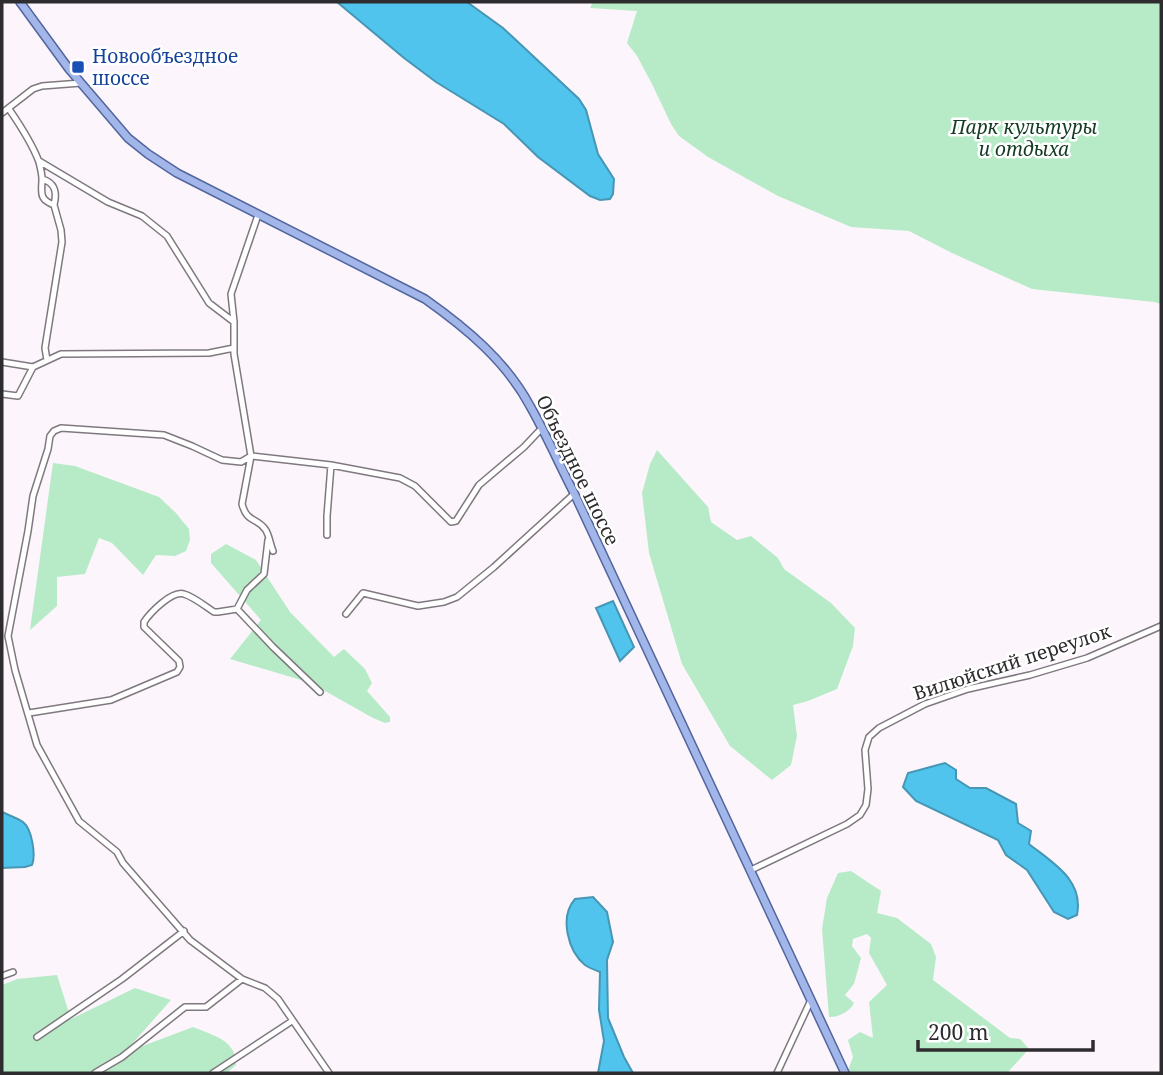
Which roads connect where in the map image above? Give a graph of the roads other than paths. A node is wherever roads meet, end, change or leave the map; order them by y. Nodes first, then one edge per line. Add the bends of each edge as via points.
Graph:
1 (20, 2) edge
2 (81, 83) junction
3 (9, 109) junction
4 (2, 113) edge
5 (38, 161) junction
6 (42, 178) junction
7 (54, 205) junction
8 (258, 215) junction
9 (234, 322) junction
10 (234, 348) junction
11 (47, 360) junction
12 (2, 362) edge
13 (33, 367) junction
14 (2, 394) edge
15 (541, 429) junction
16 (251, 456) junction
17 (331, 465) junction
18 (574, 494) junction
19 (327, 535) dead end
20 (268, 539) junction
21 (272, 551) dead end
22 (237, 609) junction
23 (345, 614) dead end
24 (1161, 625) edge
25 (320, 692) dead end
26 (29, 713) junction
27 (751, 870) junction
28 (184, 931) junction
29 (13, 972) dead end
30 (2, 976) edge
31 (242, 979) junction
32 (811, 1000) junction
33 (292, 1021) junction
34 (37, 1037) dead end
35 (95, 1073) edge
36 (213, 1073) edge
37 (329, 1073) edge
38 (777, 1073) edge
39 (845, 1073) edge

1 - 2 main road, Объездное шоссе
2 - 3 street via 33,89
2 - 8 main road, Объездное шоссе via 128,138 149,154
3 - 4 street
3 - 5 street
5 - 6 street
5 - 9 street via 108,202 142,216 167,236 209,303
6 - 7 street via 41,194
6 - 7 street via 55,188
7 - 11 street via 62,242
8 - 9 street via 231,294
8 - 15 main road, Объездное шоссе via 425,299 457,321 514,382
9 - 10 street
10 - 11 street via 209,353 61,354
10 - 16 street
11 - 13 street
12 - 13 street
13 - 14 street via 18,396
15 - 17 street via 480,485 454,522 400,478
15 - 18 main road, Объездное шоссе
16 - 17 street
16 - 20 street via 242,504
16 - 26 street via 241,462 222,460 164,435 54,430 33,496 8,636
17 - 19 street
18 - 23 street via 457,597 418,606 363,593
18 - 27 main road, Объездное шоссе
20 - 21 street
20 - 22 street via 264,574 247,590
22 - 25 street
22 - 26 street via 214,612 184,593 169,597 144,627 179,662 177,671 111,700
24 - 27 street, Вилюйский переулок via 1087,658 925,704 879,728 869,737 865,750 868,789 860,815
26 - 28 street via 37,745 79,821 117,852
27 - 32 main road, Объездное шоссе
28 - 31 street
28 - 34 street
29 - 30 street
31 - 33 street via 265,988
31 - 35 street via 206,1007 186,1007
32 - 38 street
32 - 39 main road, Объездное шоссе
33 - 36 street
33 - 37 street

